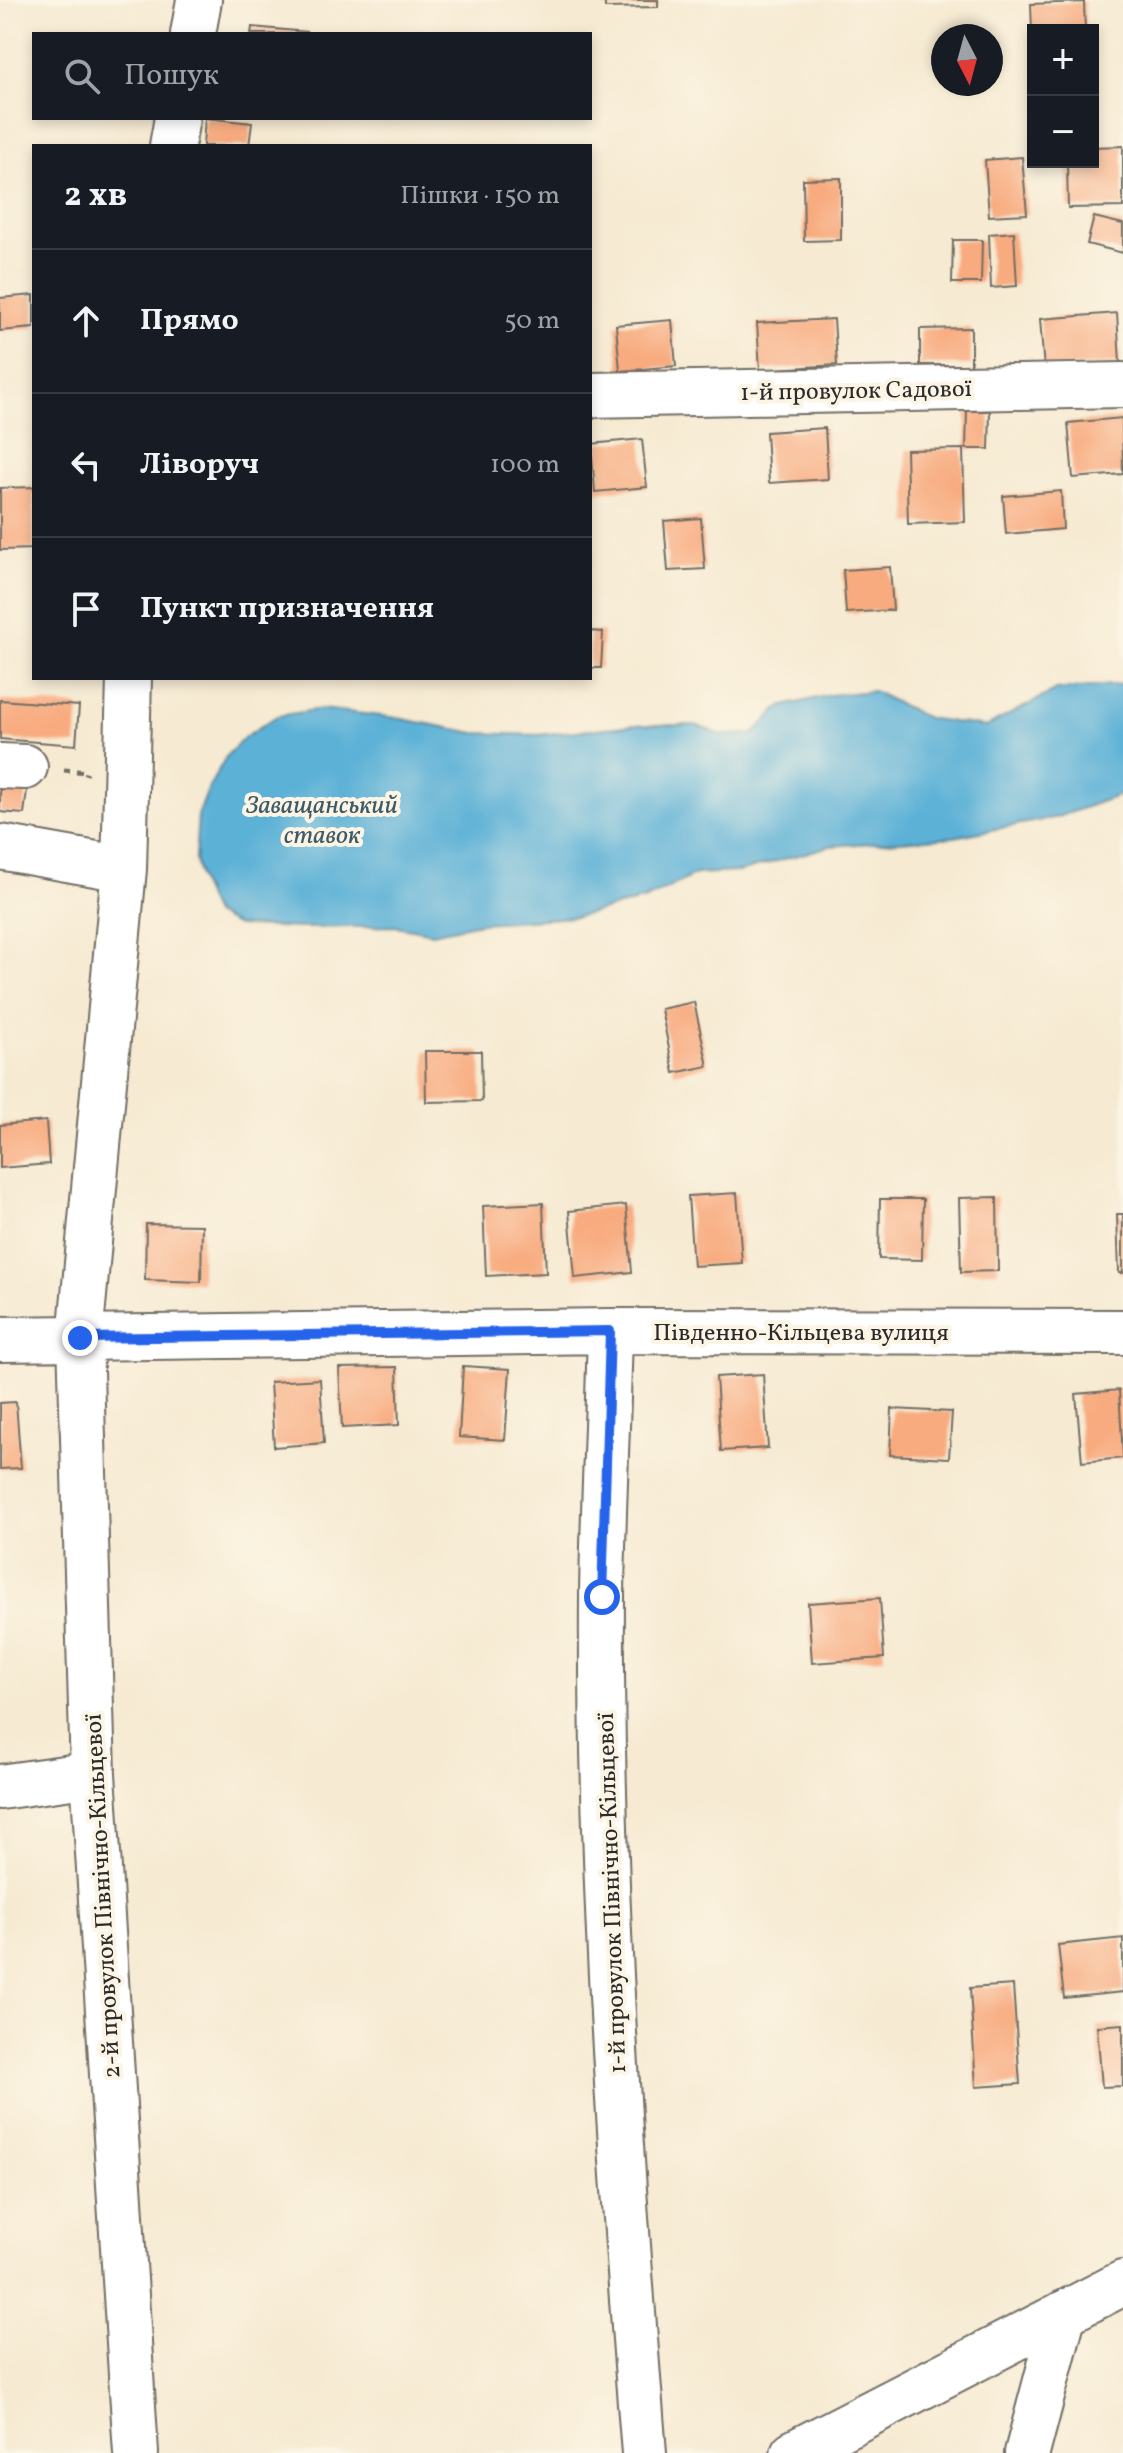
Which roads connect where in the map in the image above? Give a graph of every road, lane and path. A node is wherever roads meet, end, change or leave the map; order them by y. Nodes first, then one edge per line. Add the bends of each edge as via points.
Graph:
1 (199, 0) edge
2 (193, 32) edge
3 (177, 120) edge
4 (172, 144) edge
5 (1123, 385) edge
6 (592, 395) edge
7 (129, 680) edge
8 (12, 766) edge
9 (86, 786) dead end
10 (0, 847) edge
11 (124, 869) junction
12 (610, 1331) junction
13 (1123, 1332) edge
14 (80, 1338) junction
15 (0, 1339) edge
16 (93, 1774) junction
17 (0, 1787) edge
18 (1123, 2283) edge
19 (1064, 2313) junction
20 (136, 2453) edge
21 (644, 2453) edge
22 (793, 2453) edge
23 (1027, 2453) edge

1 - 2 street
3 - 4 street
5 - 6 street, 1-й провулок Садової
7 - 11 street, 2-й провулок Північно-Кільцевої
8 - 9 path via 87,772
10 - 11 street
11 - 14 street, 2-й провулок Північно-Кільцевої
12 - 13 street, Південно-Кільцева вулиця
12 - 14 street, Південно-Кільцева вулиця
12 - 21 street, 1-й провулок Північно-Кільцевої via 602,1597 606,1866 624,2208
14 - 15 street, Південно-Кільцева вулиця
14 - 16 street, 2-й провулок Північно-Кільцевої
16 - 17 street
16 - 20 street, 2-й провулок Північно-Кільцевої
18 - 19 street
19 - 22 street
19 - 23 street

